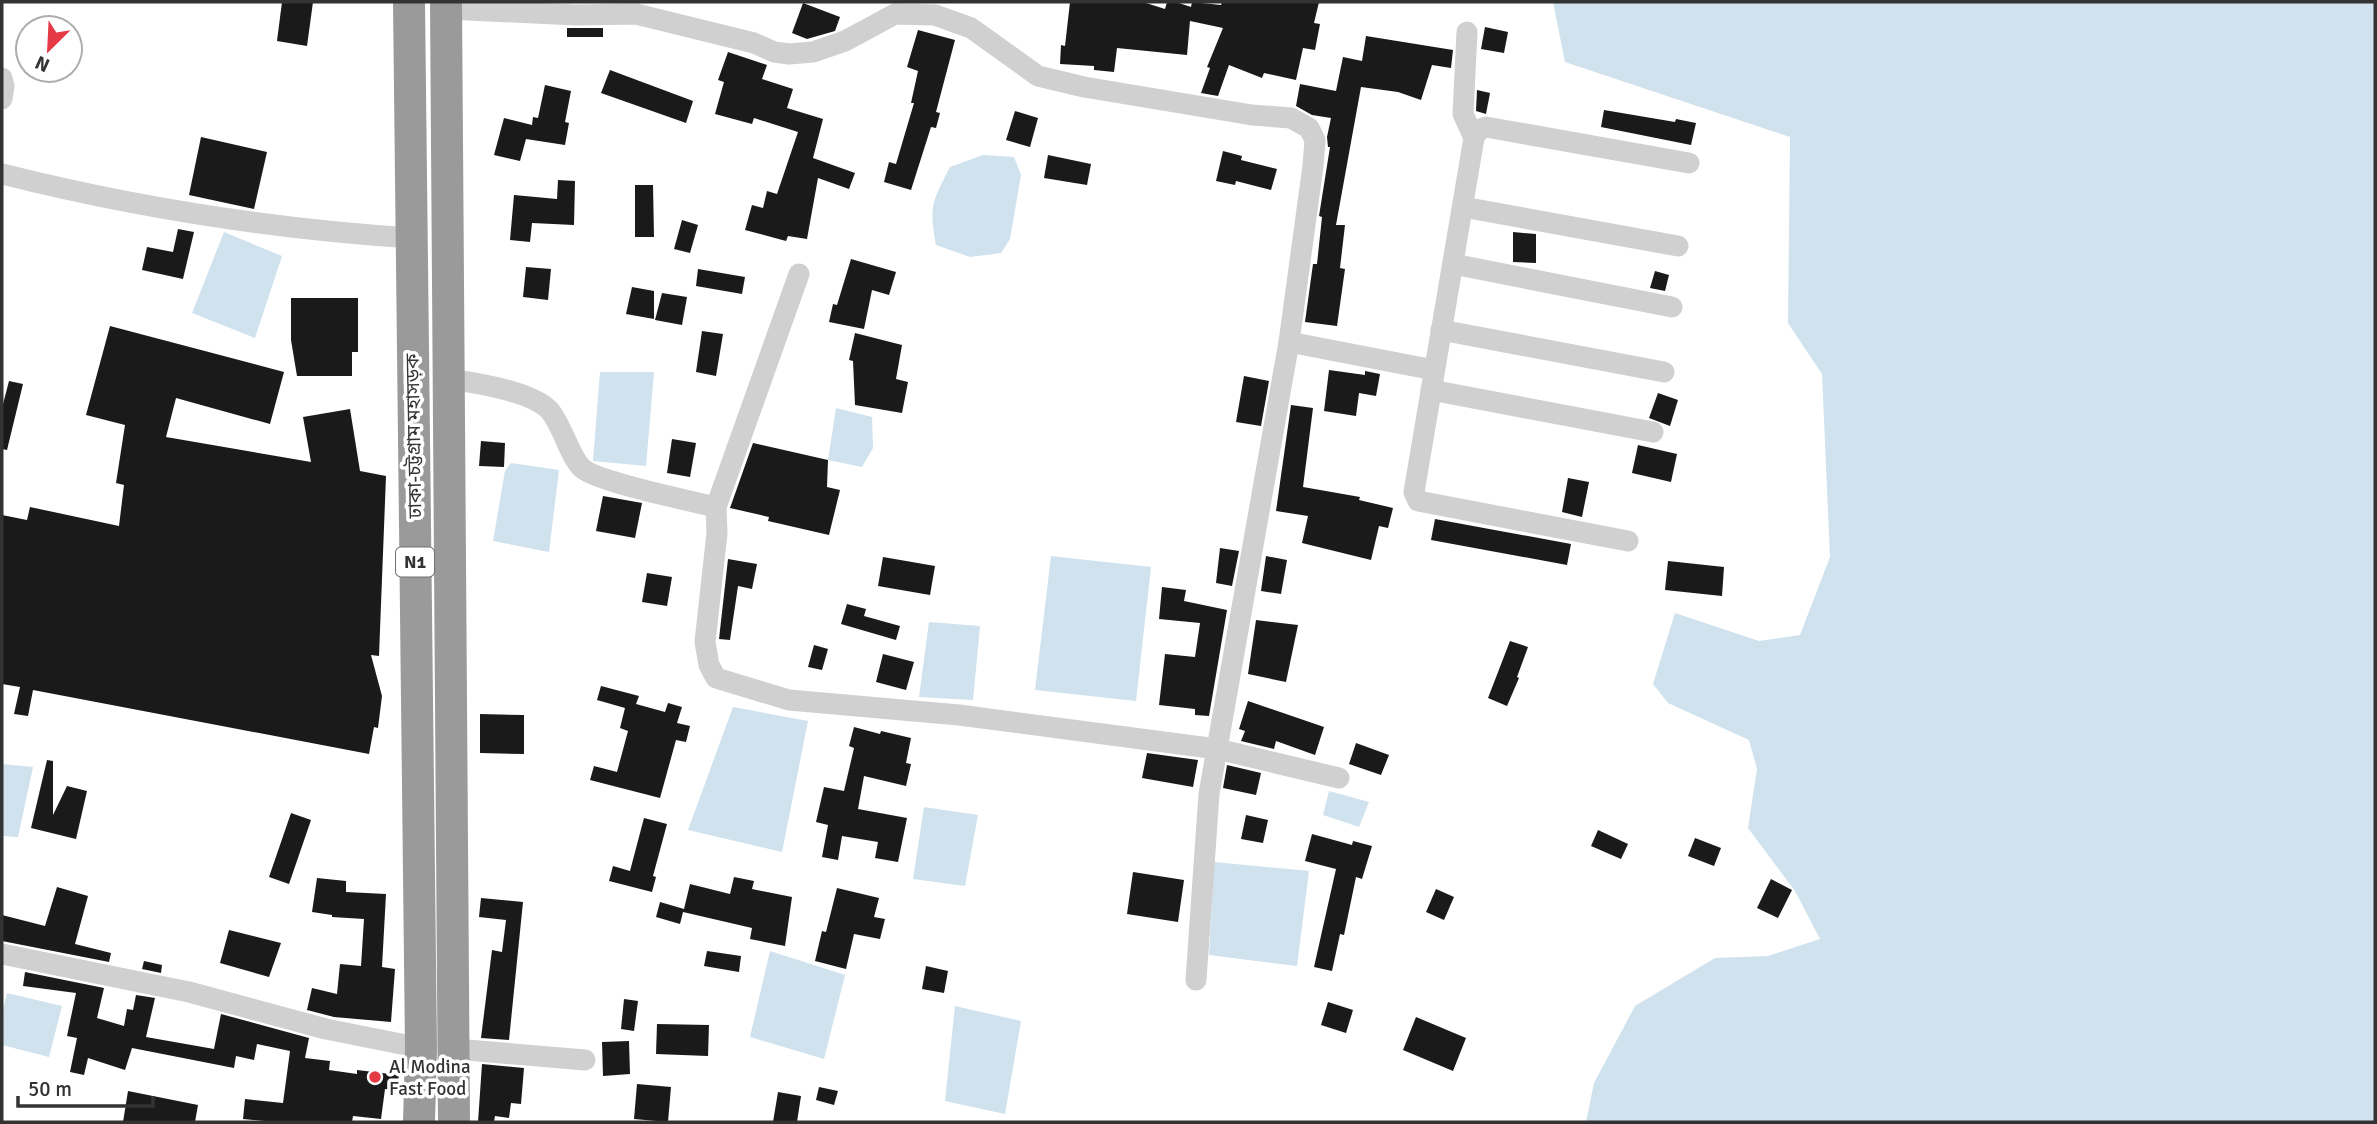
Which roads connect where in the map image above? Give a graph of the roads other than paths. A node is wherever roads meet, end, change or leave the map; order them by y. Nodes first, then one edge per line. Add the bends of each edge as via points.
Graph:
1 (410, 2) edge
2 (446, 6) edge
3 (1467, 32) dead end
4 (2, 78) edge
5 (2, 99) edge
6 (1474, 138) junction
7 (1689, 163) dead end
8 (2, 174) edge
9 (1462, 207) junction
10 (412, 238) junction
11 (1678, 246) dead end
12 (1453, 264) junction
13 (799, 274) dead end
14 (1672, 307) dead end
15 (1441, 330) junction
16 (1289, 342) junction
17 (1664, 372) dead end
18 (449, 379) junction
19 (1433, 380) junction
20 (1653, 432) dead end
21 (716, 507) junction
22 (1629, 541) dead end
23 (1217, 749) junction
24 (1339, 778) dead end
25 (2, 954) edge
26 (1196, 980) dead end
27 (421, 1048) junction
28 (455, 1049) junction
29 (585, 1060) dead end
30 (419, 1122) edge
31 (454, 1122) edge

1 - 10 highway, ঢাকা-চট্টগ্রাম মহাসড়ক / N1
2 - 16 street via 576,15 636,14 789,54 845,41 895,14 935,15 971,28 1038,76 1291,118 1309,128 1315,140
2 - 18 highway, ঢাকা-চট্টগ্রাম মহাসড়ক / N1
3 - 6 street via 1463,114
4 - 5 street
6 - 7 street via 1486,127
6 - 9 street
8 - 10 street via 225,219
9 - 11 street
9 - 12 street
10 - 27 highway, ঢাকা-চট্টগ্রাম মহাসড়ক / N1
12 - 14 street
12 - 15 street
13 - 21 street
15 - 17 street
15 - 19 street
16 - 19 street
16 - 23 street
18 - 21 street via 499,387 537,402 550,411 581,468 600,478
18 - 28 highway, ঢাকা-চট্টগ্রাম মহাসড়ক / N1
19 - 20 street
19 - 22 street via 1414,492 1418,500
21 - 23 street via 705,642 716,678 789,700 959,715
23 - 24 street
23 - 26 street via 1208,807
25 - 27 street via 189,992 326,1029
27 - 30 highway, ঢাকা-চট্টগ্রাম মহাসড়ক / N1
28 - 29 street
28 - 31 highway, ঢাকা-চট্টগ্রাম মহাসড়ক / N1

